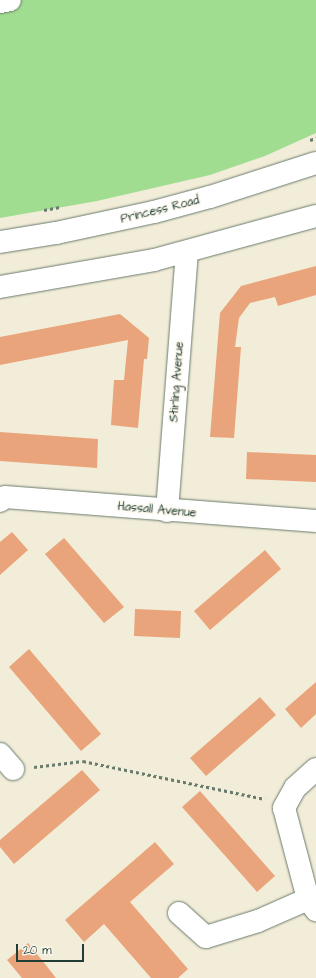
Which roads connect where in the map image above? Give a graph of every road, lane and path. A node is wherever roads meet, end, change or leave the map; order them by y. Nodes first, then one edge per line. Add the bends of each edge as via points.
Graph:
1 (10, 0) edge
2 (0, 2) edge
3 (316, 138) edge
4 (306, 142) dead end
5 (316, 163) edge
6 (62, 207) dead end
7 (39, 211) dead end
8 (316, 216) edge
9 (0, 242) edge
10 (187, 253) junction
11 (0, 287) edge
12 (0, 501) edge
13 (167, 511) junction
14 (316, 522) edge
15 (6, 762) edge
16 (316, 769) edge
17 (284, 808) junction
18 (312, 905) edge
19 (179, 913) dead end

1 - 2 main road
3 - 4 path
5 - 9 main road, Princess Road via 154,212
6 - 7 path
8 - 10 main road
10 - 11 main road
10 - 13 main road, Stirling Avenue
12 - 13 main road, Hassall Avenue via 5,497
13 - 14 main road, Hassall Avenue
15 - 17 path via 83,761 264,799
16 - 17 main road via 294,788
17 - 18 main road
18 - 19 main road via 206,937

